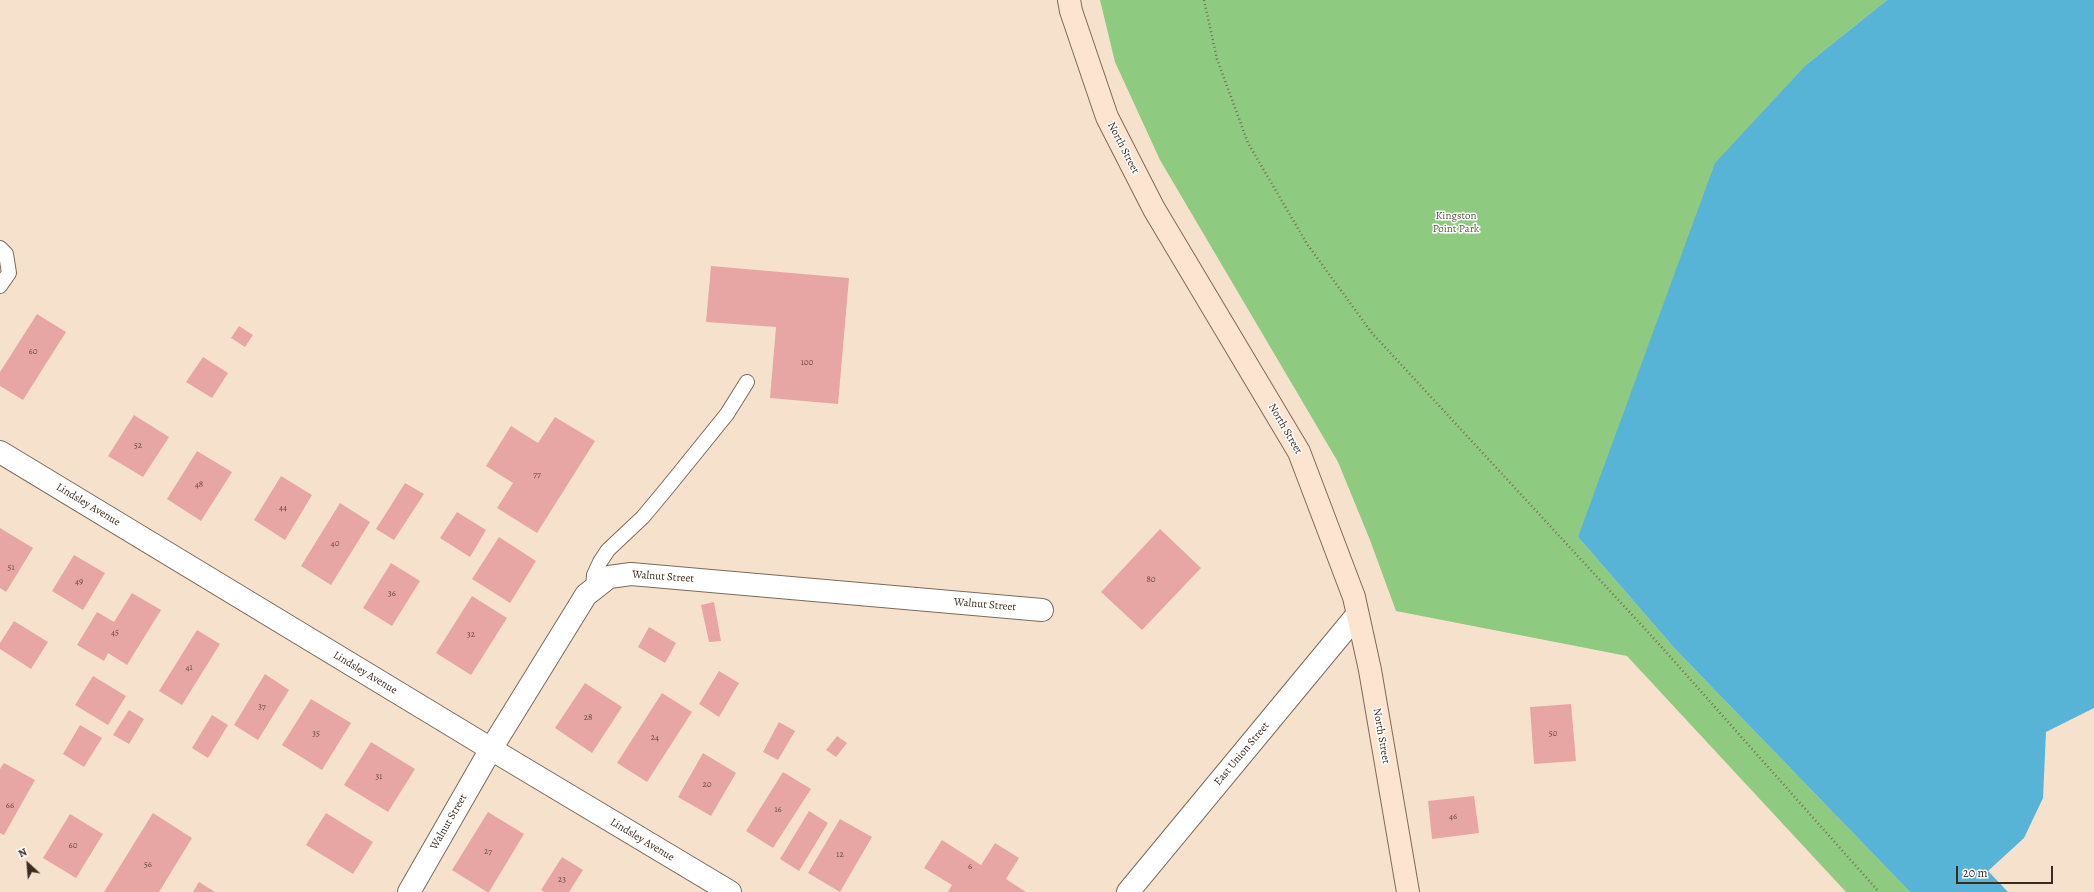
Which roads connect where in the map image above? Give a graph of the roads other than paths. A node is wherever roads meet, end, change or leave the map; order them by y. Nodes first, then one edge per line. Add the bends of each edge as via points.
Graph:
1 (1069, 0) edge
2 (0, 248) edge
3 (0, 286) edge
4 (747, 382) dead end
5 (0, 452) edge
6 (593, 590) junction
7 (1042, 610) dead end
8 (1357, 615) junction
9 (491, 749) junction
10 (409, 892) edge
11 (730, 892) edge
12 (1128, 892) edge
13 (1408, 892) edge

1 - 8 street, North Street via 1070,11 1107,117 1154,209 1300,452 1354,597
2 - 3 lane via 6,254 9,273
4 - 6 lane via 727,414 668,487 643,517 608,550 594,575
5 - 9 street, Lindsley Avenue
6 - 7 street, Walnut Street via 609,577 631,574
6 - 9 street, Walnut Street via 586,595
8 - 12 street, East Union Street
8 - 13 street, North Street via 1370,670
9 - 10 street, Walnut Street
9 - 11 street, Lindsley Avenue

